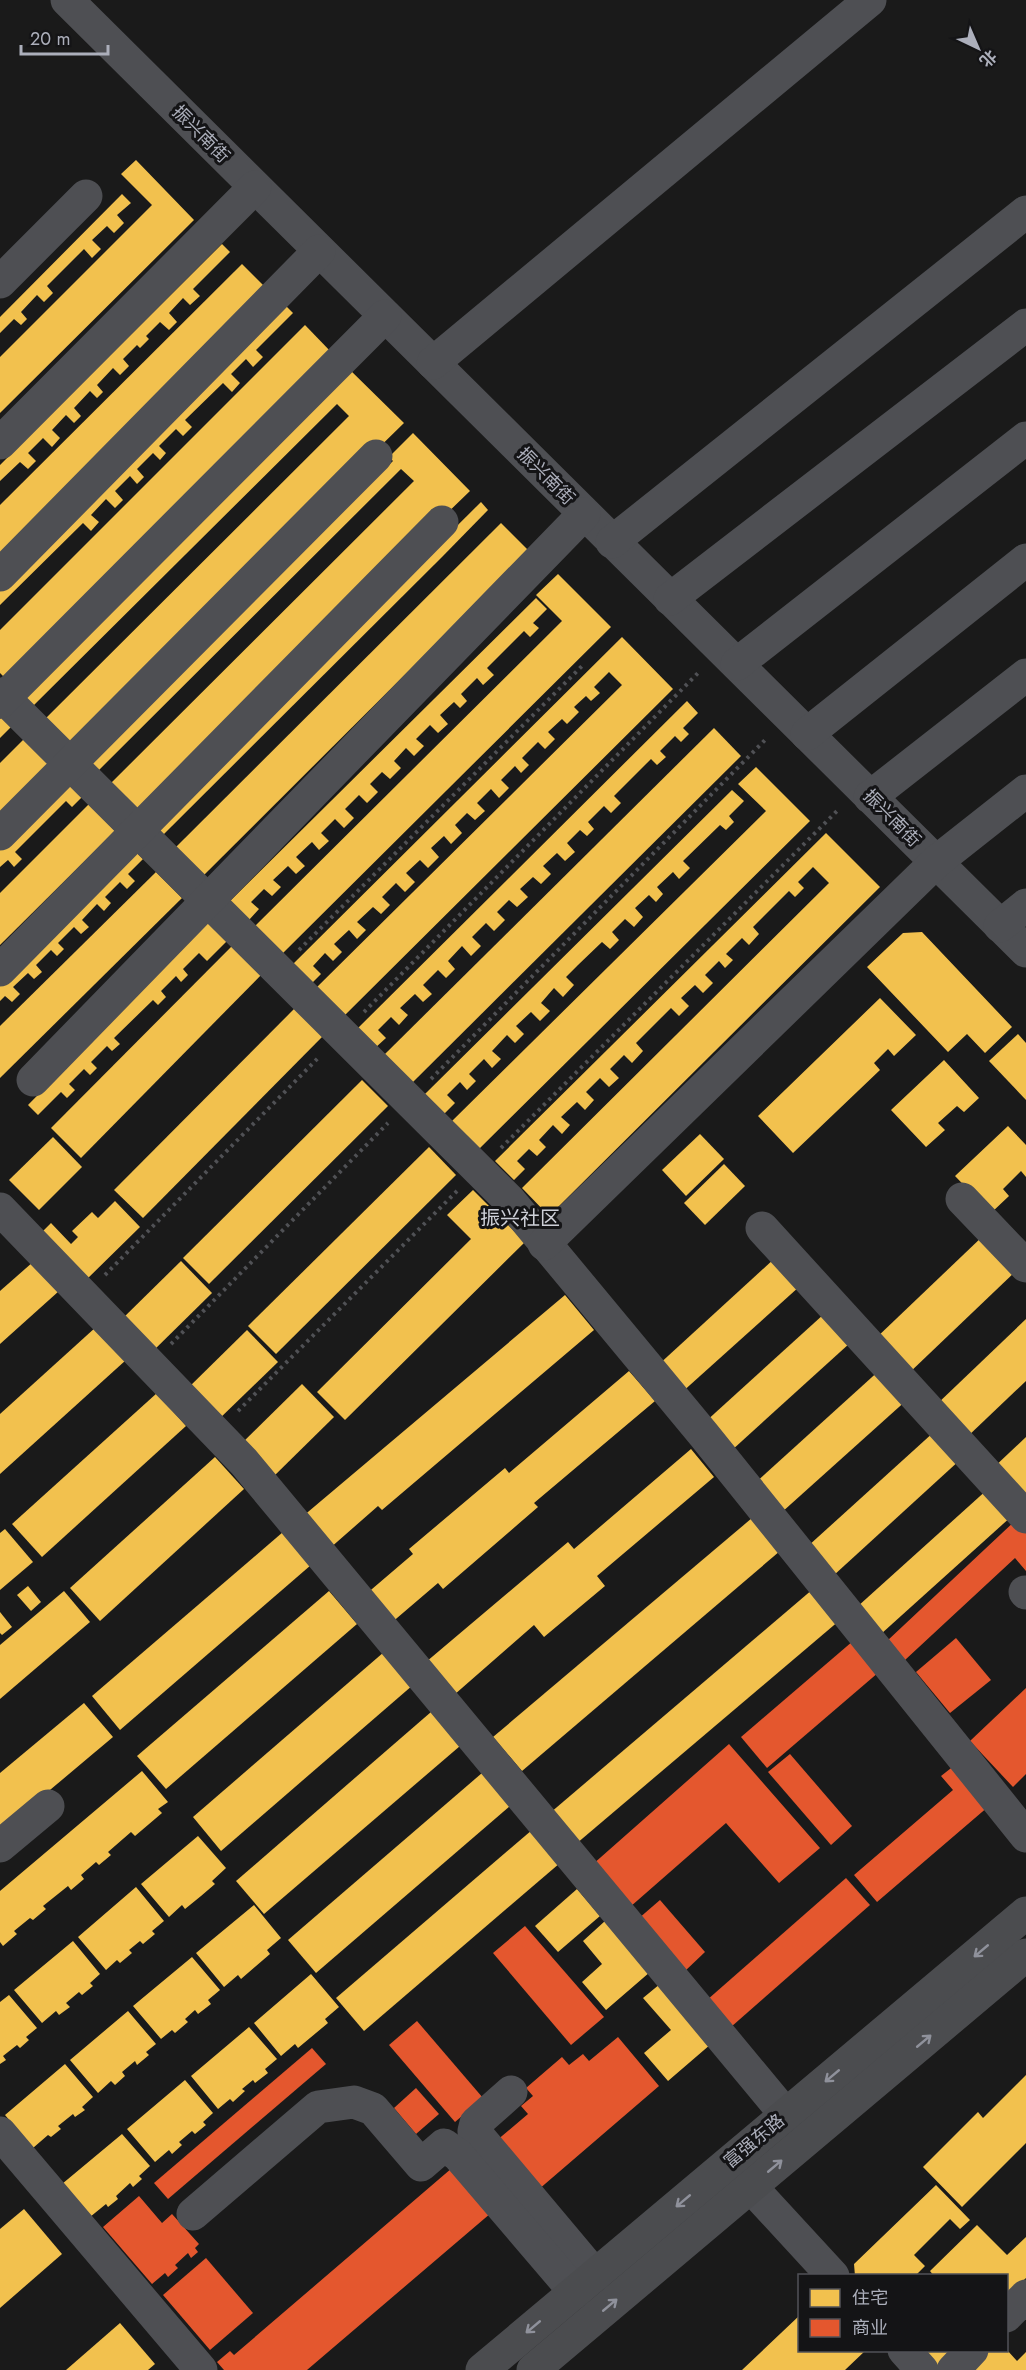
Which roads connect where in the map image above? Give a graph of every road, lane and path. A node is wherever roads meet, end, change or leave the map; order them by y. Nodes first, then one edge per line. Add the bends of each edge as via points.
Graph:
1 (67, 0) edge
2 (870, 0) edge
3 (255, 187) junction
4 (86, 196) dead end
5 (1026, 212) edge
6 (319, 250) junction
7 (0, 282) edge
8 (385, 316) junction
9 (1026, 325) edge
10 (433, 363) junction
11 (1026, 438) edge
12 (0, 443) edge
13 (376, 456) dead end
14 (584, 514) junction
15 (442, 522) dead end
16 (612, 542) junction
17 (1026, 560) edge
18 (0, 574) edge
19 (670, 599) junction
20 (729, 657) junction
21 (582, 666) dead end
22 (1026, 675) edge
23 (1, 698) edge
24 (798, 725) junction
25 (70, 764) junction
26 (1026, 791) edge
27 (865, 792) junction
28 (138, 831) junction
29 (0, 834) edge
30 (936, 862) junction
31 (208, 901) junction
32 (1026, 905) edge
33 (1000, 926) junction
34 (1026, 951) edge
35 (0, 970) edge
36 (279, 971) junction
37 (342, 1034) junction
38 (33, 1080) dead end
39 (410, 1101) junction
40 (479, 1170) junction
41 (962, 1199) dead end
42 (0, 1209) edge
43 (762, 1228) dead end
44 (544, 1244) junction
45 (1026, 1266) edge
46 (84, 1296) junction
47 (151, 1365) junction
48 (216, 1433) junction
49 (1026, 1517) edge
50 (48, 1806) dead end
51 (1026, 1836) edge
52 (0, 1846) edge
53 (1026, 1913) edge
54 (1026, 1955) edge
55 (511, 2092) dead end
56 (786, 2115) junction
57 (0, 2133) edge
58 (751, 2187) junction
59 (193, 2214) dead end
60 (831, 2274) edge
61 (585, 2283) junction
62 (1026, 2296) edge
63 (1008, 2314) edge
64 (905, 2352) edge
65 (970, 2352) edge
66 (201, 2370) edge
67 (482, 2370) edge
68 (533, 2370) edge
69 (922, 2370) edge
70 (953, 2370) edge

1 - 3 street, 振兴南街
2 - 10 street
3 - 6 street, 振兴南街
3 - 12 street
4 - 7 street
5 - 16 street
6 - 8 street, 振兴南街
6 - 18 street
8 - 10 street, 振兴南街
8 - 23 street
9 - 19 street
10 - 14 street, 振兴南街
11 - 20 street
13 - 25 street
14 - 16 street, 振兴南街
14 - 31 street
15 - 28 street
16 - 19 street, 振兴南街
17 - 24 street
19 - 20 street, 振兴南街
20 - 24 street, 振兴南街
20 - 37 path
21 - 36 path
22 - 27 street
23 - 25 street
24 - 27 street, 振兴南街
24 - 39 path
25 - 28 street
25 - 29 street
26 - 30 street
27 - 30 street, 振兴南街
27 - 40 path
28 - 31 street
28 - 35 street
30 - 33 street, 振兴南街
30 - 44 street
31 - 36 street
31 - 38 street
32 - 33 street
33 - 34 street, 振兴南街
36 - 37 street
37 - 39 street
37 - 46 path
39 - 40 street
39 - 47 path
40 - 44 street
40 - 48 path
41 - 45 street
42 - 46 street
43 - 49 street
44 - 51 street via 704,1435
46 - 47 street
47 - 48 street
48 - 56 street
50 - 52 street
53 -> 56 main road, 富强东路
58 -> 54 main road, 富强东路
55 - 61 street via 476,2123 474,2132
56 -> 61 main road, 富强东路
57 - 66 street
58 - 60 street
68 -> 58 main road, 富强东路
59 - 61 street via 318,2107 354,2102 373,2109 421,2165 444,2145 458,2155
61 -> 67 main road, 富强东路
62 - 63 street
64 - 69 street
65 - 70 street

